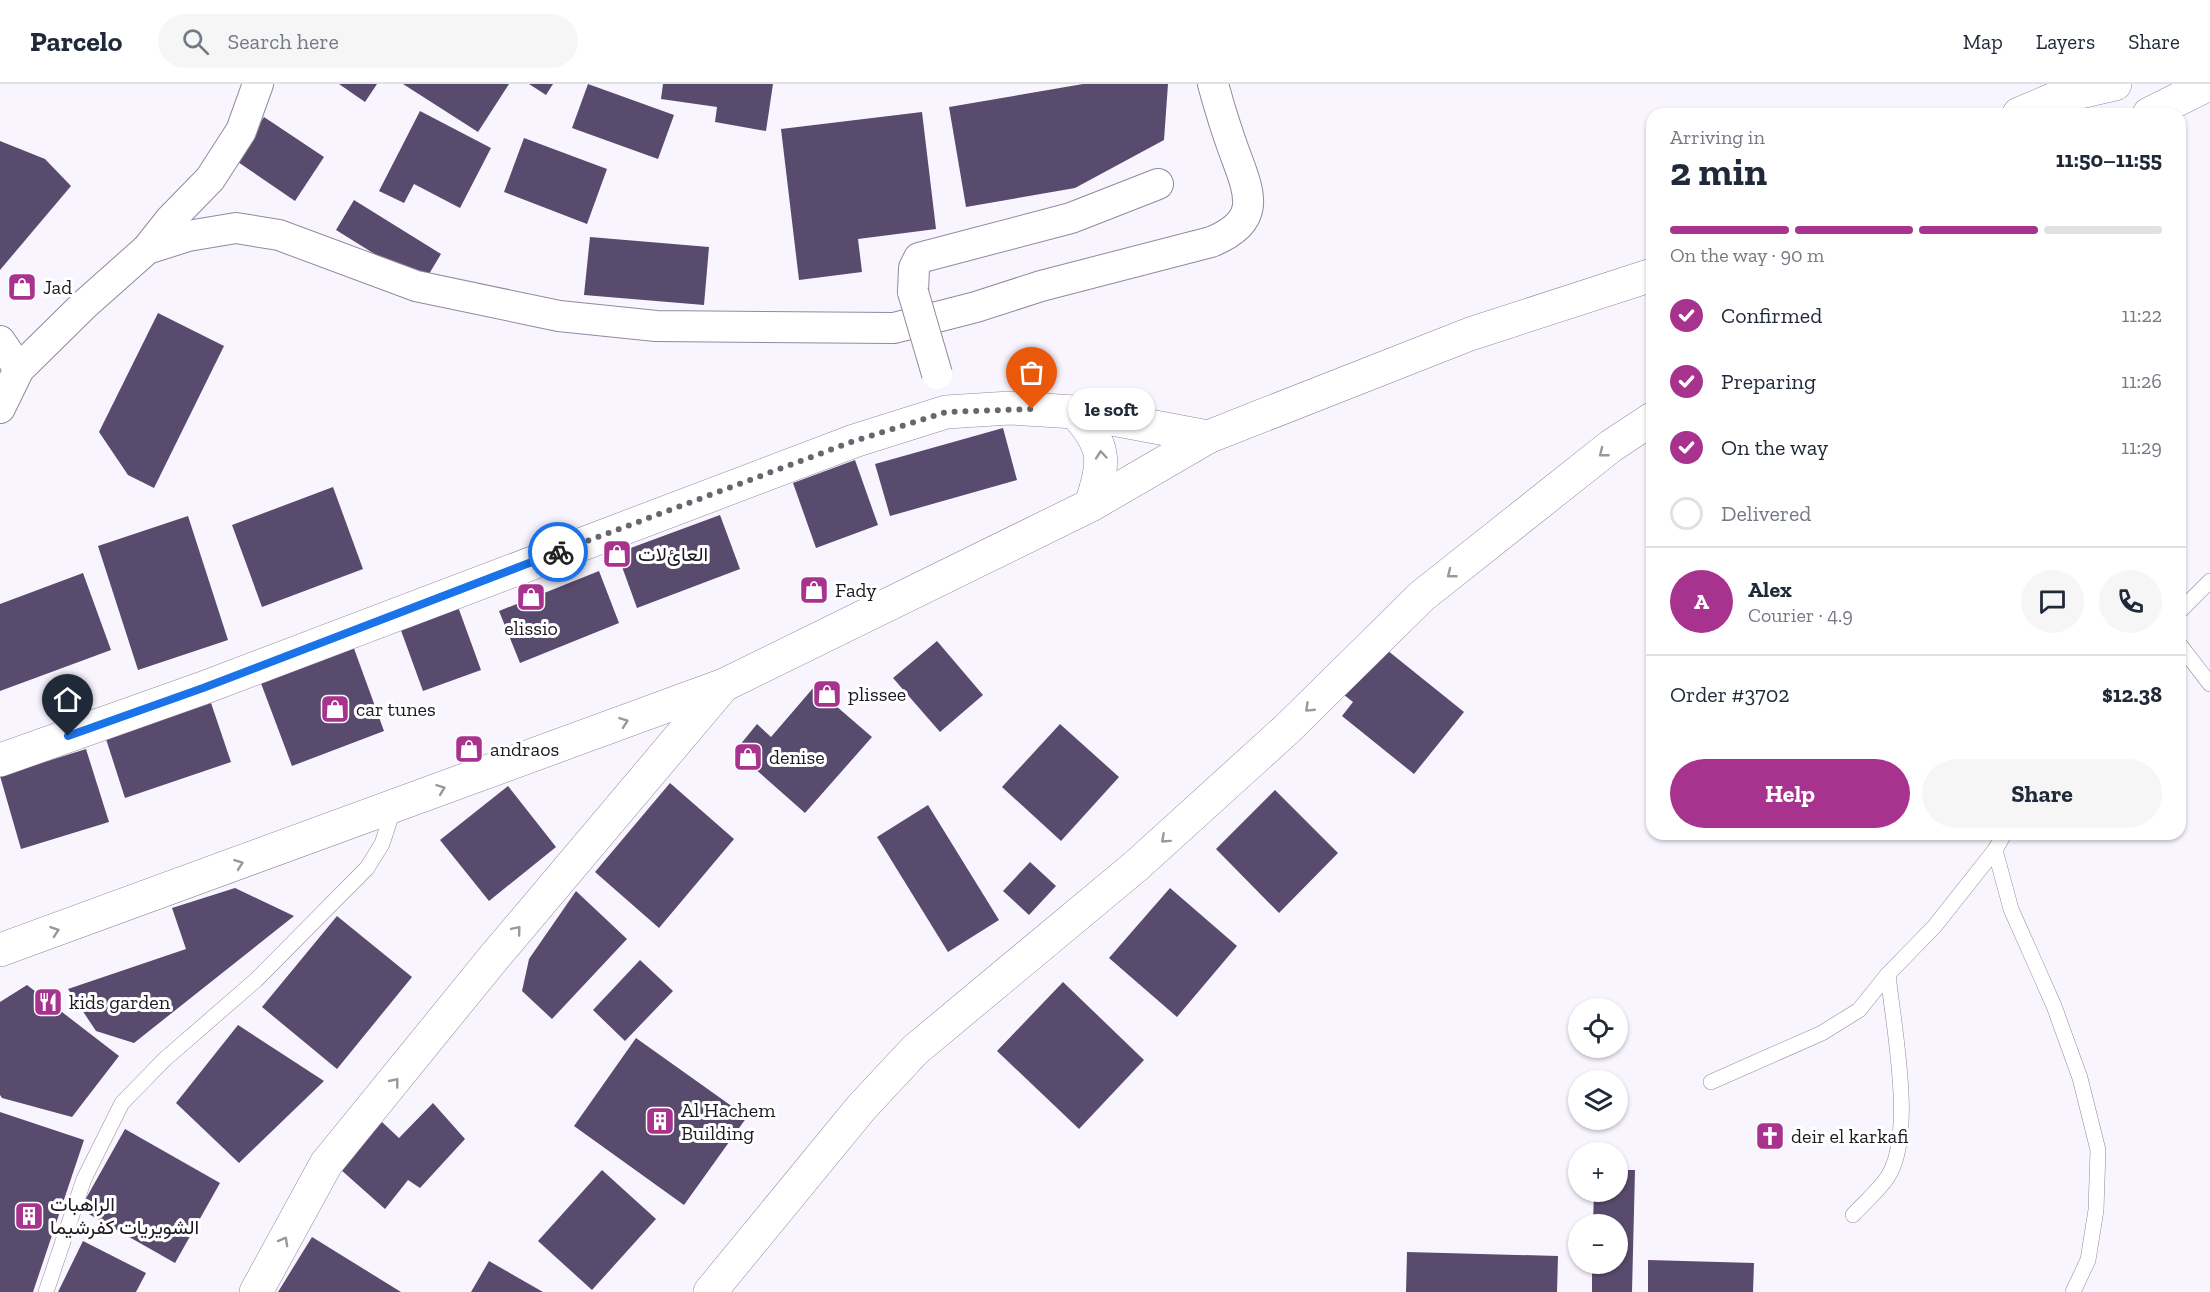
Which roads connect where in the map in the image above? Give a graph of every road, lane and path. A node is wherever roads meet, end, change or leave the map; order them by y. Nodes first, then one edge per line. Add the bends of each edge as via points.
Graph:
1 (258, 84) edge
2 (1213, 84) edge
3 (2115, 84) edge
4 (2209, 84) edge
5 (2033, 108) edge
6 (2162, 108) edge
7 (1158, 184) dead end
8 (147, 249) junction
9 (1646, 277) edge
10 (0, 341) edge
11 (19, 369) junction
12 (0, 408) edge
13 (946, 412) junction
14 (1075, 412) junction
15 (1646, 423) edge
16 (1208, 437) junction
17 (1091, 505) junction
18 (2210, 581) edge
19 (2186, 605) edge
20 (2186, 653) edge
21 (2210, 684) edge
22 (724, 685) junction
23 (0, 760) edge
24 (394, 807) junction
25 (2001, 840) edge
26 (1995, 850) junction
27 (0, 950) edge
28 (1888, 974) junction
29 (1711, 1082) dead end
30 (1852, 1215) dead end
31 (46, 1292) edge
32 (256, 1292) edge
33 (710, 1292) edge
34 (2073, 1292) edge

1 - 8 street via 241,131 226,157
2 - 8 street via 1249,190 1247,214 1239,227 1211,242 894,328 656,326 559,316 416,286 279,235 236,228 188,236
3 - 5 street via 2059,97
4 - 6 street
7 - 13 street, bridge via 1071,218 919,258 914,268 913,292
8 - 11 street
9 - 16 street via 1470,334
10 - 11 street
11 - 12 street
13 - 14 street via 1010,408
13 - 23 street via 854,441 203,688
14 - 16 street
17 -> 14 street via 1103,460 1093,431
15 -> 33 street via 1611,446 1422,596 1287,729 1136,866 915,1050 861,1108
16 - 17 street
17 - 22 street
18 - 19 lane
20 - 21 lane
24 -> 22 street
32 -> 22 street via 326,1164 517,929
27 -> 24 street
24 - 31 lane via 382,844 367,868 256,980 165,1059 122,1103 84,1179
25 - 26 lane
26 - 28 lane via 1934,927
26 - 34 lane via 2012,909 2080,1078 2098,1149 2090,1250
28 - 29 lane via 1859,1010 1822,1033
28 - 30 lane via 1902,1106 1899,1142 1888,1177

